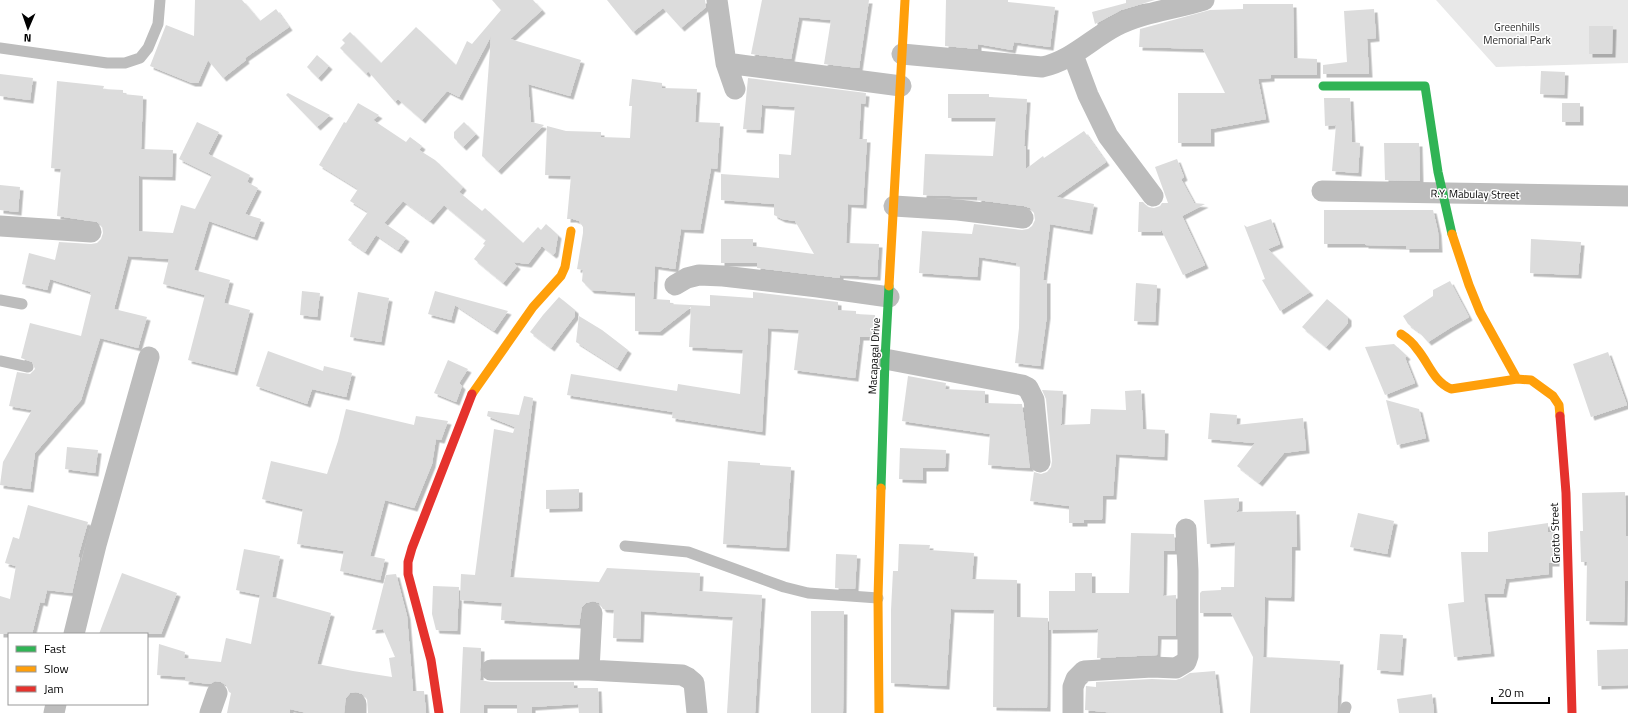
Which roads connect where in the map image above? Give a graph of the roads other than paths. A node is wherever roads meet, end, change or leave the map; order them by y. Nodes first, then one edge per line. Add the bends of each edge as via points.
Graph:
1 (160, 0) edge
2 (717, 0) edge
3 (905, 0) edge
4 (1204, 0) edge
5 (0, 48) edge
6 (902, 54) junction
7 (1073, 55) junction
8 (726, 63) junction
9 (901, 86) junction
10 (1323, 86) dead end
11 (735, 89) dead end
12 (1322, 191) dead end
13 (1442, 193) junction
14 (1153, 196) dead end
15 (1628, 196) edge
16 (894, 206) junction
17 (1023, 218) dead end
18 (0, 226) edge
19 (571, 231) dead end
20 (91, 232) dead end
21 (675, 285) dead end
22 (889, 297) junction
23 (0, 300) edge
24 (22, 304) dead end
25 (1400, 334) dead end
26 (148, 357) dead end
27 (886, 359) junction
28 (0, 360) edge
29 (28, 367) dead end
30 (1517, 379) junction
31 (1040, 462) dead end
32 (1186, 529) dead end
33 (625, 546) dead end
34 (878, 598) junction
35 (592, 613) dead end
36 (74, 633) edge
37 (491, 670) dead end
38 (589, 670) junction
39 (217, 693) dead end
40 (210, 713) edge
41 (439, 713) edge
42 (697, 713) edge
43 (879, 713) edge
44 (1073, 713) edge
45 (1572, 713) edge

1 - 5 lane via 158,24 148,48 140,58 125,63 107,63
2 - 8 street
3 - 6 street, Macapagal Drive
4 - 7 street via 1128,20
6 - 7 street via 1042,67
6 - 9 street, Macapagal Drive
7 - 14 street via 1088,95 1108,136
8 - 9 street
8 - 11 street
9 - 16 street, Macapagal Drive
10 - 13 street via 1424,86
12 - 13 street, R.Y. Mabulay Street
13 - 15 street, R.Y. Mabulay Street
13 - 30 street via 1449,225 1480,312
16 - 17 street
16 - 22 street, Macapagal Drive
18 - 20 street
19 - 41 street via 566,267 561,276 533,307 474,390 408,562 408,574 428,650
21 - 22 street via 699,275 723,276
22 - 27 street, Macapagal Drive
23 - 24 lane
25 - 30 street via 1414,344 1437,380 1451,390
26 - 36 street
27 - 31 street via 1028,388 1034,400
27 - 34 street, Macapagal Drive
28 - 29 lane
30 - 45 street, Grotto Street via 1531,380 1541,386 1560,405 1566,493
32 - 44 street via 1186,662 1176,668 1084,671 1076,679 1073,687
33 - 34 lane via 688,552 784,587 808,592
34 - 43 street, Macapagal Drive
35 - 38 street
37 - 38 street
38 - 42 street via 682,675 694,683
39 - 40 street

